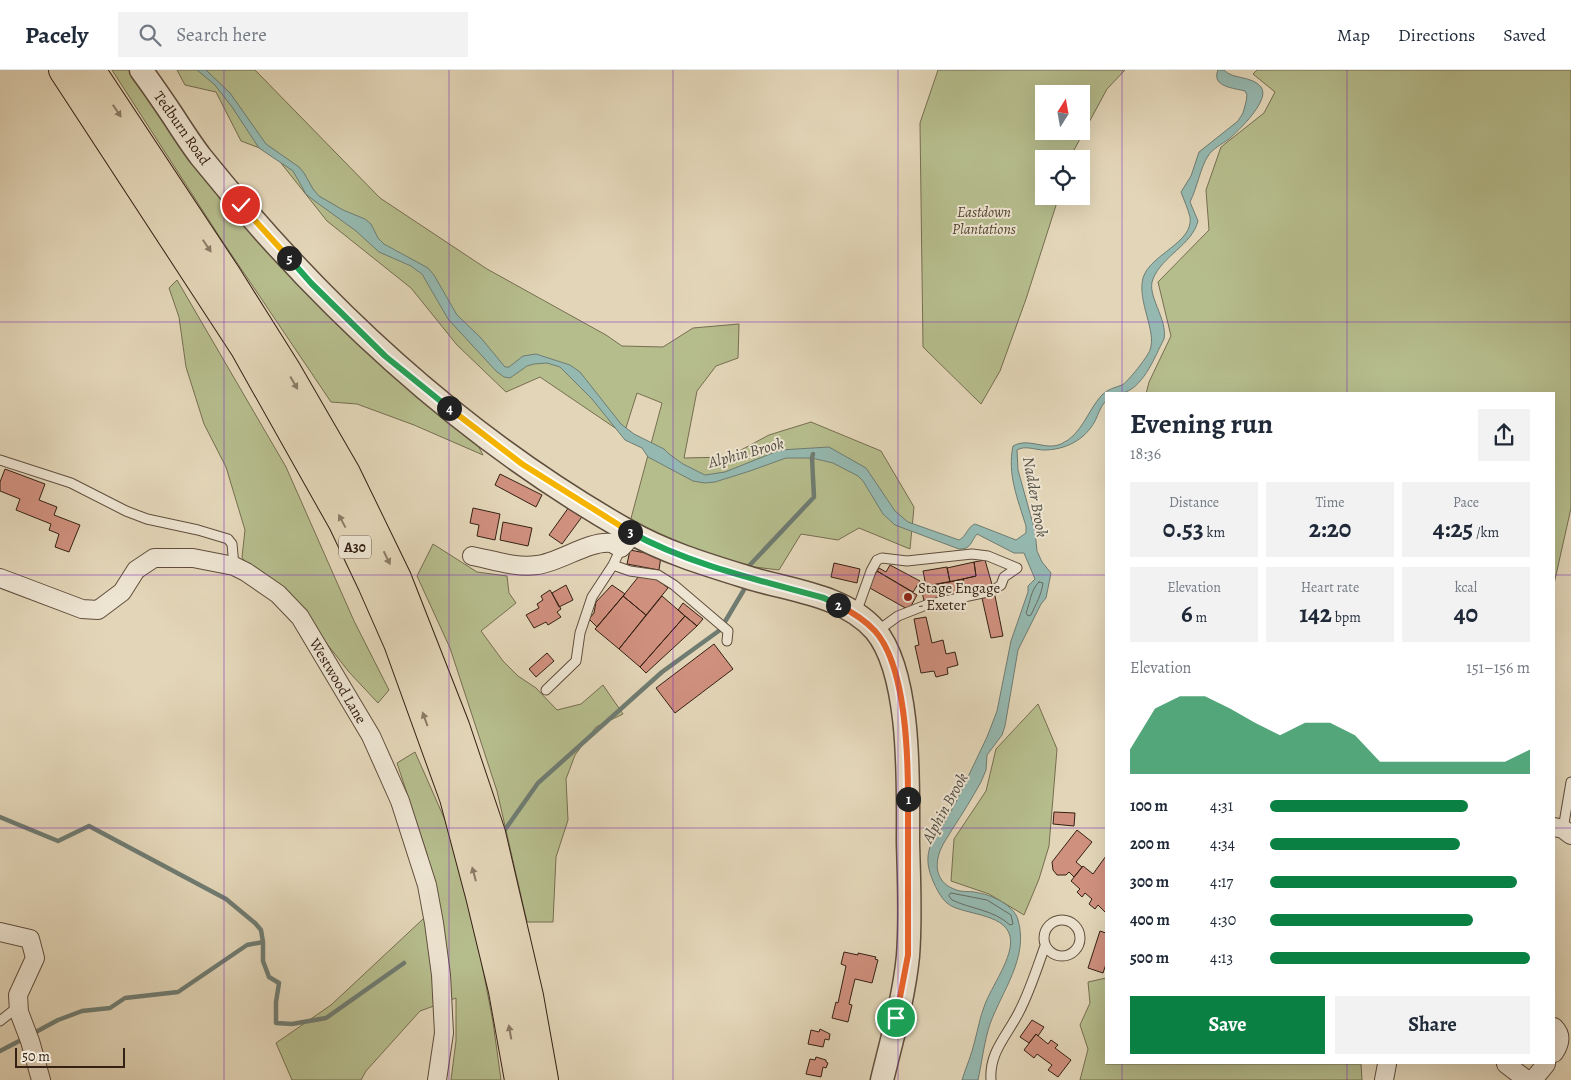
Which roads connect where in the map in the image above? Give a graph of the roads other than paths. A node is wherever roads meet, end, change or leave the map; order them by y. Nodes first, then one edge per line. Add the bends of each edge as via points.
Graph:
1 (63, 70) edge
2 (91, 70) edge
3 (141, 70) edge
4 (0, 460) edge
5 (628, 541) junction
6 (472, 556) dead end
7 (613, 565) junction
8 (234, 566) junction
9 (0, 578) edge
10 (856, 614) junction
11 (876, 632) junction
12 (726, 641) dead end
13 (546, 690) dead end
14 (1571, 782) edge
15 (1563, 830) edge
16 (0, 932) edge
17 (1045, 946) junction
18 (19, 1006) junction
19 (0, 1021) edge
20 (1555, 1028) edge
21 (1555, 1052) edge
22 (1387, 1064) edge
23 (1507, 1071) edge
24 (1539, 1075) edge
25 (41, 1080) edge
26 (438, 1080) edge
27 (519, 1080) edge
28 (544, 1080) edge
29 (882, 1080) edge
30 (991, 1080) edge
31 (1384, 1080) edge

27 -> 1 highway, A30 via 503,992 454,798 398,643 368,576 344,523 244,347
2 -> 28 highway, A30 via 287,370 346,473 397,578 455,726 491,833
3 - 5 street, Tedburn Road via 198,154 241,205 311,283 385,356 465,422
4 - 8 lane via 71,483 147,519 228,539 232,544
5 - 6 street via 598,544 537,565 514,565
5 - 7 lane
5 - 10 street, Tedburn Road via 824,598
7 - 12 lane via 658,575 674,585 728,631
7 - 13 lane via 592,598 580,633 576,661
8 - 9 street, Westwood Lane via 193,558 154,558 136,570 122,592 98,610 82,610
8 - 26 street, Westwood Lane via 278,594 300,617 371,736 400,801 427,885 434,922 444,1033
10 - 11 street, Tedburn Road
10 - 11 lane via 877,560 882,558 907,561 972,554 988,556 1017,568 1004,577 997,589 926,605 898,616
11 - 29 street, Tedburn Road via 899,684 908,770 908,955
14 - 15 lane
16 - 18 street via 30,939 33,948 35,958 18,995
17 - 17 lane via 1043,937 1053,922 1070,922 1079,931 1080,943 1068,956 1056,956
17 - 30 lane via 1019,1012 995,1052 990,1066
18 - 19 lane
18 - 25 street
20 - 21 street via 1560,1037
22 - 31 street
23 - 24 street

